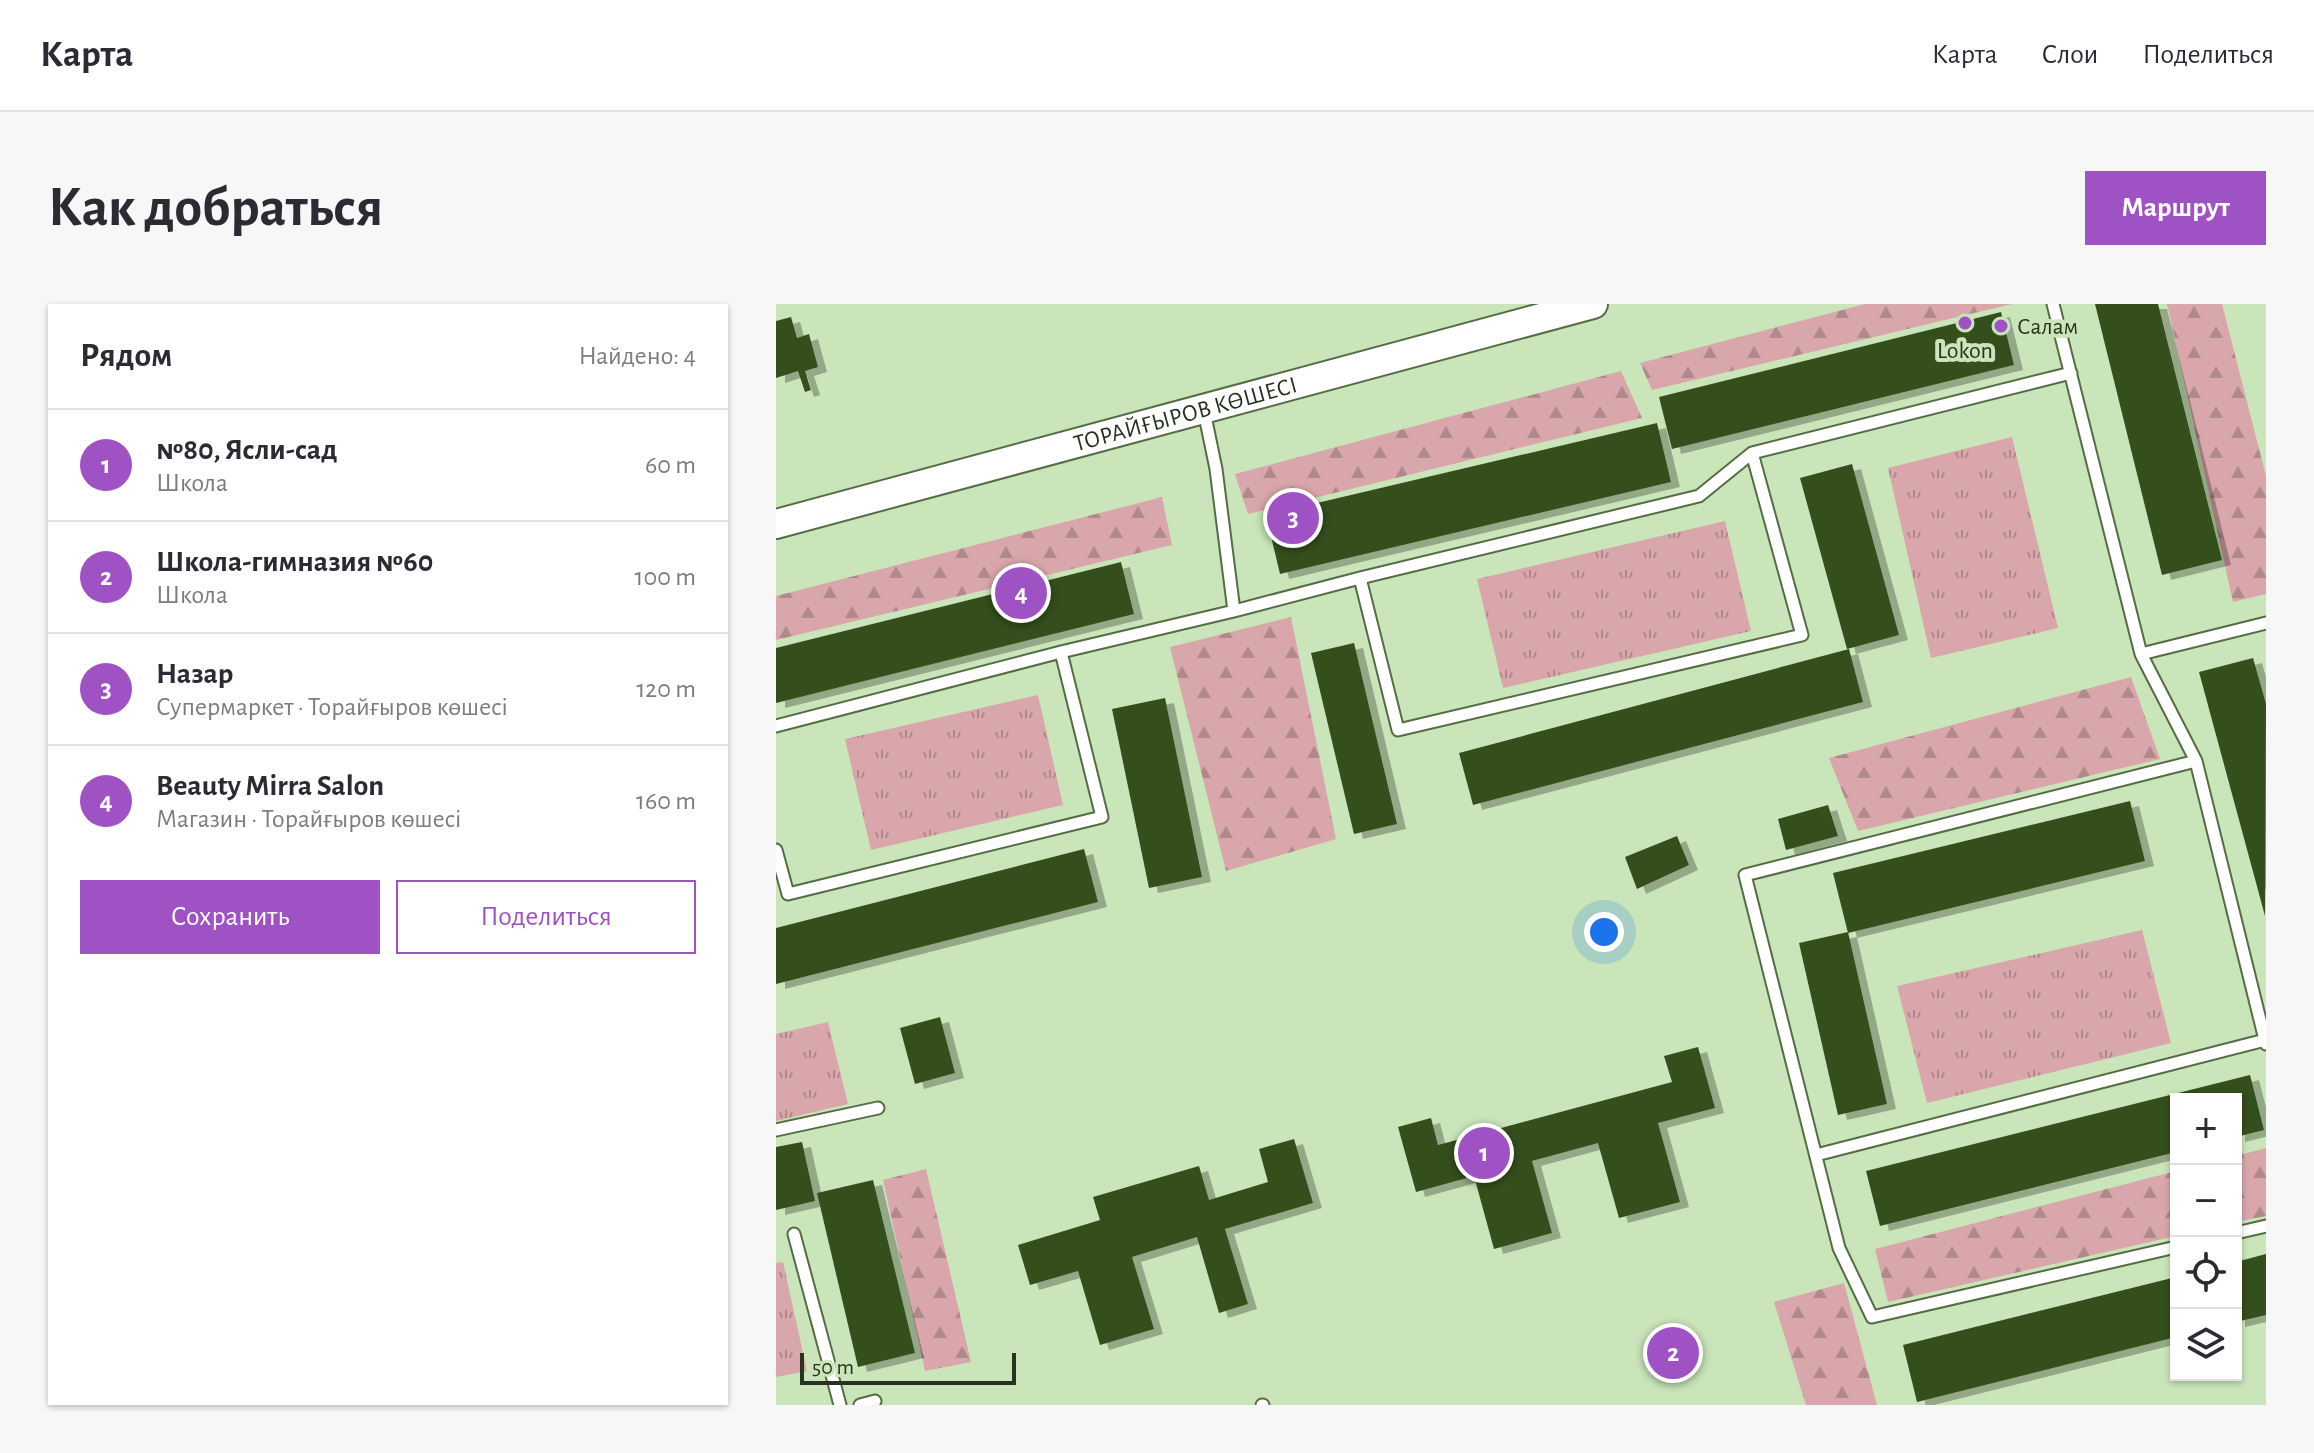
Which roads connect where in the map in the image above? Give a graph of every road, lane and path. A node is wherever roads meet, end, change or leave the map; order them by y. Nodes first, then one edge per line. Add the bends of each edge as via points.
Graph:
1 (1593, 304) edge
2 (2053, 304) edge
3 (2071, 373) junction
4 (1204, 410) junction
5 (1752, 453) junction
6 (776, 524) edge
7 (1360, 578) junction
8 (1234, 611) junction
9 (2266, 623) edge
10 (1061, 652) junction
11 (2141, 654) junction
12 (776, 726) edge
13 (2196, 761) junction
14 (776, 850) edge
15 (2266, 1042) edge
16 (878, 1108) dead end
17 (776, 1130) edge
18 (1816, 1155) junction
19 (2266, 1226) edge
20 (2242, 1232) edge
21 (794, 1234) dead end
22 (2170, 1248) edge
23 (875, 1401) dead end
24 (840, 1405) edge
25 (860, 1405) edge

1 - 4 street, ТОРАЙҒЫРОВ КӨШЕСІ
2 - 3 lane
3 - 5 lane
3 - 11 lane
4 - 6 street, ТОРАЙҒЫРОВ КӨШЕСІ
4 - 8 lane
5 - 7 lane via 1699,496
5 - 7 lane via 1802,635 1398,730
7 - 8 lane
8 - 10 lane
9 - 11 lane
10 - 12 lane
10 - 14 lane via 1102,817 788,894
11 - 13 lane
13 - 15 lane
13 - 18 lane via 1745,875
15 - 18 lane
16 - 17 lane
18 - 22 lane via 1839,1248 1872,1317
19 - 20 lane
21 - 24 lane
23 - 25 lane

